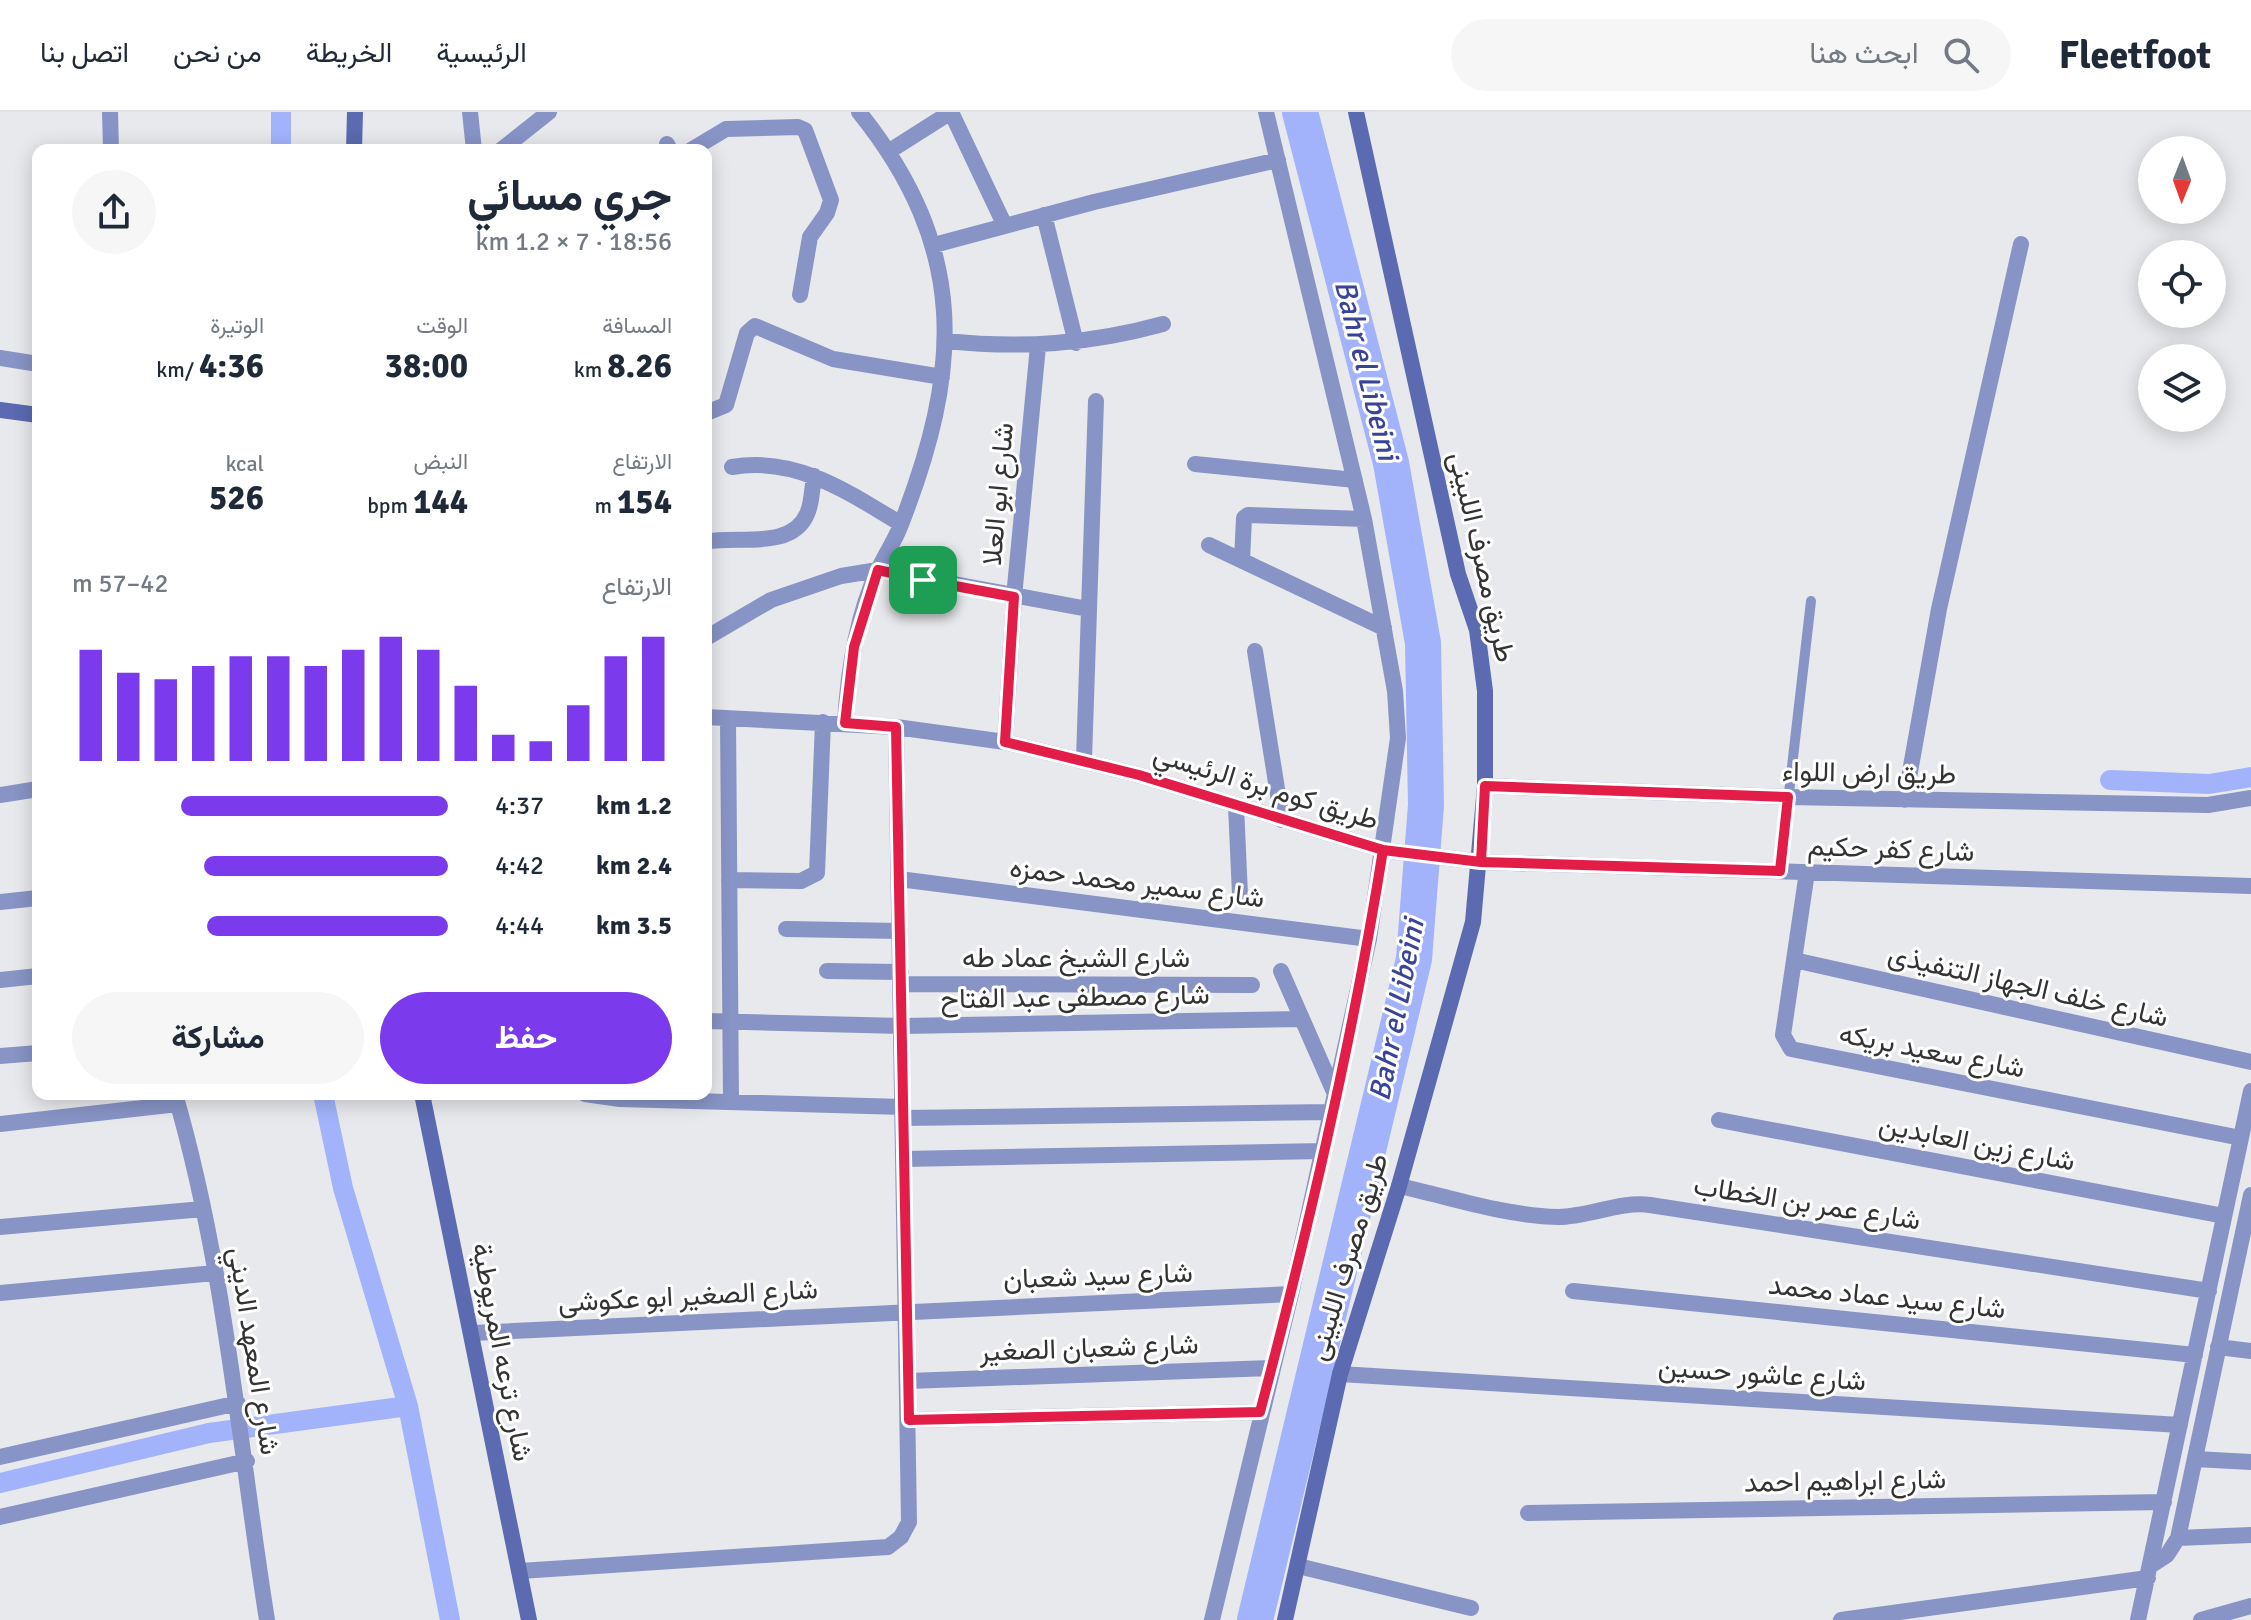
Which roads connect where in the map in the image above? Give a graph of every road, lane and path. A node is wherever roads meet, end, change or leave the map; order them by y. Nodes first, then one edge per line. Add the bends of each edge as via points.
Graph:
1 (110, 112) edge
2 (355, 112) edge
3 (470, 112) edge
4 (549, 112) edge
5 (725, 112) edge
6 (859, 112) edge
7 (951, 112) edge
8 (1266, 112) edge
9 (1356, 112) edge
10 (734, 128) junction
11 (111, 144) edge
12 (354, 144) edge
13 (473, 144) edge
14 (509, 144) edge
15 (700, 144) edge
16 (888, 152) junction
17 (1278, 160) junction
18 (1044, 215) junction
19 (1005, 226) junction
20 (2021, 244) dead end
21 (934, 245) junction
22 (800, 295) dead end
23 (1163, 324) dead end
24 (946, 341) junction
25 (1076, 343) junction
26 (1038, 346) junction
27 (0, 358) edge
28 (32, 363) edge
29 (942, 377) junction
30 (1096, 401) dead end
31 (0, 410) edge
32 (712, 411) edge
33 (32, 414) edge
34 (1195, 464) dead end
35 (732, 467) dead end
36 (814, 476) junction
37 (1355, 480) junction
38 (1364, 519) junction
39 (901, 524) junction
40 (712, 542) edge
41 (1209, 545) dead end
42 (1242, 560) junction
43 (878, 570) junction
44 (1014, 597) junction
45 (1811, 601) dead end
46 (1088, 609) junction
47 (1384, 628) junction
48 (712, 634) edge
49 (1255, 651) dead end
50 (712, 718) edge
51 (728, 719) junction
52 (823, 722) junction
53 (845, 723) junction
54 (896, 727) junction
55 (1005, 742) junction
56 (1084, 759) junction
57 (1485, 786) junction
58 (32, 790) edge
59 (0, 795) edge
60 (1788, 797) junction
61 (2251, 798) edge
62 (1905, 800) junction
63 (1236, 806) junction
64 (1282, 820) junction
65 (1383, 850) junction
66 (1481, 862) junction
67 (1780, 871) junction
68 (1807, 872) junction
69 (899, 879) junction
70 (729, 880) junction
71 (2251, 886) edge
72 (1240, 895) dead end
73 (32, 899) edge
74 (0, 902) edge
75 (786, 929) dead end
76 (900, 931) junction
77 (1369, 939) junction
78 (1794, 960) junction
79 (827, 971) dead end
80 (1281, 971) dead end
81 (32, 977) edge
82 (901, 978) junction
83 (0, 980) edge
84 (1252, 985) dead end
85 (1301, 1019) junction
86 (712, 1021) edge
87 (731, 1022) junction
88 (902, 1026) junction
89 (32, 1053) edge
90 (0, 1056) edge
91 (2251, 1062) edge
92 (2251, 1091) edge
93 (1335, 1094) junction
94 (169, 1100) edge
95 (176, 1100) edge
96 (423, 1100) edge
97 (694, 1100) edge
98 (731, 1102) junction
99 (903, 1112) junction
100 (1331, 1112) junction
101 (1719, 1120) dead end
102 (0, 1124) edge
103 (2241, 1138) junction
104 (1323, 1151) junction
105 (904, 1159) junction
106 (1399, 1186) junction
107 (2251, 1195) edge
108 (203, 1209) junction
109 (2224, 1216) junction
110 (0, 1227) edge
111 (215, 1273) junction
112 (2232, 1282) junction
113 (2251, 1284) edge
114 (1573, 1291) dead end
115 (2209, 1291) junction
116 (0, 1293) edge
117 (1291, 1294) junction
118 (907, 1310) junction
119 (472, 1333) junction
120 (2218, 1347) junction
121 (2251, 1351) edge
122 (2195, 1355) junction
123 (1271, 1368) junction
124 (1340, 1374) junction
125 (908, 1381) junction
126 (238, 1403) junction
127 (1260, 1412) junction
128 (909, 1420) junction
129 (2180, 1425) junction
130 (0, 1457) edge
131 (2195, 1459) junction
132 (247, 1461) junction
133 (2251, 1462) edge
134 (2164, 1502) junction
135 (1528, 1513) dead end
136 (0, 1517) edge
137 (2251, 1535) edge
138 (2178, 1538) junction
139 (1298, 1566) junction
140 (520, 1571) junction
141 (2149, 1572) junction
142 (2251, 1606) edge
143 (1471, 1608) dead end
144 (267, 1620) edge
145 (529, 1620) edge
146 (1212, 1620) edge
147 (1285, 1620) edge
148 (1841, 1620) edge
149 (2138, 1620) edge
150 (2201, 1620) edge

1 - 11 street
2 - 12 street
3 - 13 street
4 - 14 street
5 - 10 street
6 - 16 street
7 - 16 street
7 - 19 street
8 - 17 street, طريق مصرف اللبينى
9 - 57 street, طريق مصرف اللبينى via 1458,574 1477,630 1485,691
10 - 15 street
10 - 22 street via 798,127 807,134 831,200 810,237
16 - 21 street via 907,181
17 - 18 street
17 - 37 street, طريق مصرف اللبينى
18 - 19 street
18 - 25 street
19 - 21 street
20 - 62 street via 1939,609
21 - 24 street
23 - 25 street
24 - 26 street
24 - 29 street
25 - 26 street
26 - 44 street, شارع ابو العلا
27 - 28 street
29 - 32 street via 848,363 755,326 747,333 726,405
29 - 39 street
30 - 46 street
31 - 33 street
34 - 37 street
35 - 36 street via 777,464
36 - 39 street
36 - 40 street via 807,514 789,533
37 - 38 street, طريق مصرف اللبينى
38 - 42 street via 1248,515
38 - 47 street, طريق مصرف اللبينى
39 - 43 street
41 - 42 street
42 - 47 street
43 - 44 street
43 - 48 street via 841,576 771,600
43 - 53 street via 854,647
44 - 46 street
44 - 55 street, شارع ابو العلا
45 - 60 lane
46 - 56 street
47 - 65 street, طريق مصرف اللبينى via 1398,738
49 - 64 street
50 - 51 street, طريق كوم برة الرئيسي
51 - 52 street, طريق كوم برة الرئيسي
51 - 70 street
52 - 53 street, طريق كوم برة الرئيسي
52 - 70 street via 817,873 801,881
53 - 54 street, طريق كوم برة الرئيسي
54 - 55 street, طريق كوم برة الرئيسي
54 - 69 street
55 - 56 street, طريق كوم برة الرئيسي
56 - 63 street, طريق كوم برة الرئيسي
57 - 60 street, طريق ارض اللواء
57 - 66 street, طريق مصرف اللبينى
58 - 59 street
60 - 62 street, طريق ارض اللواء
60 - 67 lane
61 - 62 street, طريق ارض اللواء via 2208,805
63 - 64 street, طريق كوم برة الرئيسي
63 - 72 street
64 - 65 street, طريق كوم برة الرئيسي
65 - 66 street, طريق كوم برة الرئيسي
65 - 77 street, طريق مصرف اللبينى
66 - 67 street, شارع كفر حكيم
66 - 106 street, طريق مصرف اللبينى via 1460,979
67 - 68 street, شارع كفر حكيم
68 - 71 street, شارع كفر حكيم
68 - 78 street, شارع سعيد بريكه
69 - 76 street
69 - 77 street, شارع سمير محمد حمزه
70 - 87 street
73 - 74 street
75 - 76 street
76 - 82 street
77 - 93 street, طريق مصرف اللبينى
78 - 91 street, شارع خلف الجهاز التنفيذى
78 - 103 street, شارع سعيد بريكه via 1783,1035 1791,1049
79 - 82 street, شارع الشيخ عماد طه
80 - 85 street
81 - 83 street
82 - 84 street, شارع الشيخ عماد طه
82 - 88 street
85 - 88 street, شارع مصطفى عبد الفتاح
85 - 93 street
86 - 87 street, شارع مصطفى عبد الفتاح
87 - 88 street, شارع مصطفى عبد الفتاح
87 - 98 street
88 - 99 street
89 - 90 street
92 - 103 street
93 - 100 street, طريق مصرف اللبينى
94 - 102 street
95 - 108 street, شارع المعهد الديني
96 - 119 street, شارع ترعه المريوطية
97 - 98 street
98 - 99 street
99 - 100 street
99 - 105 street
100 - 104 street, طريق مصرف اللبينى
101 - 109 street, شارع زين العابدين
103 - 109 street
104 - 105 street
104 - 117 street, طريق مصرف اللبينى
105 - 118 street
106 - 115 street, شارع عمر بن الخطاب via 1543,1216 1578,1216 1640,1204
106 - 124 street, طريق مصرف اللبينى
107 - 112 street
108 - 110 street
108 - 111 street, شارع المعهد الديني
109 - 115 street
111 - 116 street
111 - 126 street, شارع المعهد الديني
112 - 113 street
112 - 120 street
114 - 122 street, شارع سيد عماد محمد
115 - 122 street
117 - 118 street, شارع سيد شعبان
117 - 123 street, طريق مصرف اللبينى
118 - 119 street, شارع الصغير ابو عكوشى
118 - 125 street
119 - 140 street, شارع ترعه المريوطية
120 - 121 street
120 - 131 street
122 - 129 street
123 - 125 street, شارع شعبان الصغير
123 - 127 street, طريق مصرف اللبينى
124 - 129 street, شارع عاشور حسين
124 - 139 street, طريق مصرف اللبينى
125 - 128 street
126 - 130 street
126 - 132 street, شارع المعهد الديني
127 - 128 street
127 - 146 street, طريق مصرف اللبينى
128 - 140 street via 909,1522 888,1547
129 - 134 street
131 - 133 street
131 - 138 street
132 - 136 street
132 - 144 street, شارع المعهد الديني
134 - 135 street, شارع ابراهيم احمد
134 - 141 street
137 - 138 street
138 - 141 street
139 - 143 street
139 - 147 street, طريق مصرف اللبينى
140 - 145 street, شارع ترعه المريوطية
141 - 148 street
141 - 149 street
142 - 150 street

